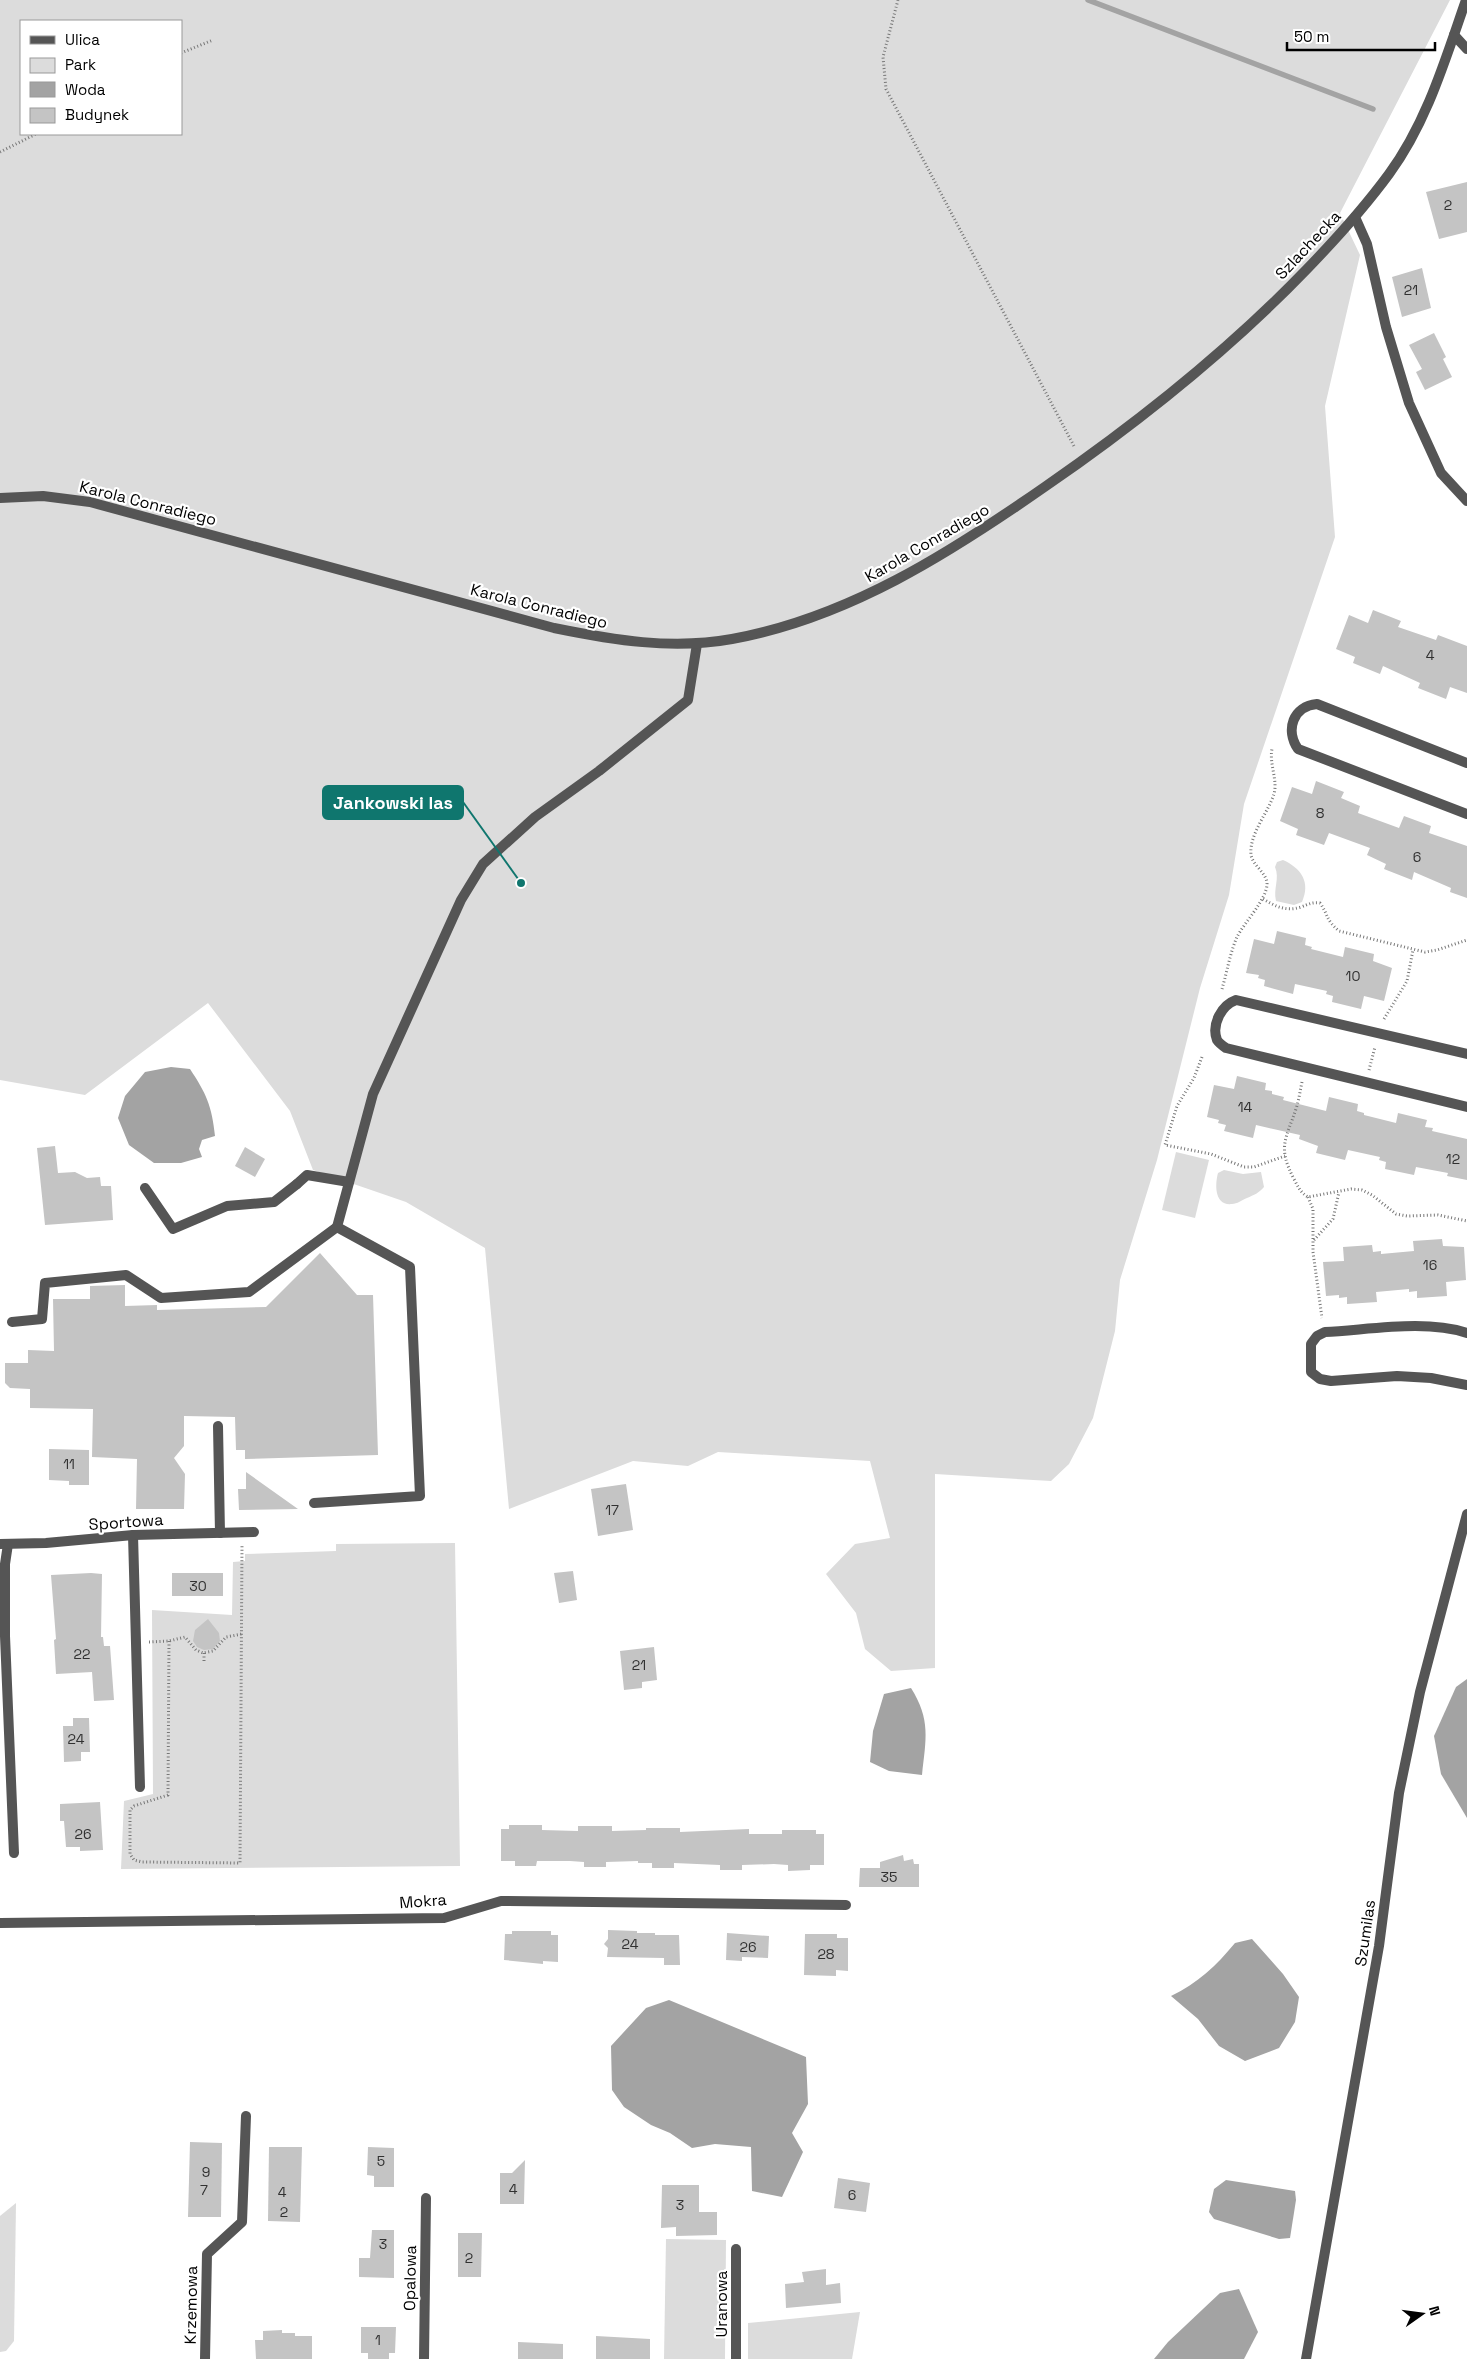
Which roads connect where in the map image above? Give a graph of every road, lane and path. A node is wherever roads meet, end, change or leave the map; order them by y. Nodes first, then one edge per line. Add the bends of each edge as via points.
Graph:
1 (898, 0) edge
2 (1466, 0) edge
3 (1454, 35) junction
4 (213, 40) dead end
5 (1467, 49) edge
6 (182, 53) edge
7 (34, 135) edge
8 (0, 152) edge
9 (1355, 217) junction
10 (1095, 452) joint
11 (1082, 462) junction
12 (0, 498) edge
13 (1467, 502) edge
14 (696, 644) junction
15 (1272, 749) dead end
16 (1467, 763) edge
17 (1467, 814) edge
18 (1263, 899) junction
19 (1467, 940) edge
20 (1222, 989) dead end
21 (1467, 1054) edge
22 (1202, 1057) dead end
23 (1302, 1081) dead end
24 (1467, 1107) edge
25 (1285, 1156) junction
26 (349, 1182) junction
27 (146, 1188) dead end
28 (1339, 1192) junction
29 (1308, 1197) junction
30 (1467, 1222) edge
31 (337, 1227) junction
32 (1313, 1241) junction
33 (12, 1322) dead end
34 (1324, 1326) dead end
35 (1467, 1333) edge
36 (1467, 1384) edge
37 (218, 1426) dead end
38 (314, 1503) dead end
39 (1467, 1514) edge
40 (242, 1532) junction
41 (254, 1532) dead end
42 (220, 1533) junction
43 (134, 1535) junction
44 (4, 1544) edge
45 (242, 1634) junction
46 (136, 1641) junction
47 (169, 1641) junction
48 (204, 1653) junction
49 (204, 1661) dead end
50 (140, 1787) dead end
51 (14, 1853) dead end
52 (846, 1905) dead end
53 (0, 1922) edge
54 (246, 2116) dead end
55 (426, 2198) dead end
56 (736, 2249) dead end
57 (206, 2359) edge
58 (424, 2359) edge
59 (736, 2359) edge
60 (1306, 2359) edge

1 - 11 path via 884,57 886,89
2 - 3 street, Szlachecka
3 - 5 street
3 - 9 street, Szlachecka via 1435,91 1411,140
4 - 6 path
7 - 8 path
9 - 10 street, Szlachecka via 1273,303 1202,368
9 - 13 street via 1367,244 1386,327 1409,403 1440,472
10 - 11 street, Karola Conradiego
11 - 14 street, Karola Conradiego via 994,522 887,586 843,606 765,632
12 - 14 street, Karola Conradiego via 43,496 90,502 554,628 652,644
14 - 26 street via 688,700 535,817 483,864 461,900 372,1094
15 - 18 path via 1274,793 1251,846 1251,857 1264,874 1267,884
16 - 17 street via 1317,704 1306,705 1298,712 1291,730 1298,749
18 - 19 path via 1281,908 1292,909 1312,902 1320,903 1328,922 1339,931 1419,951 1437,950
18 - 20 path via 1237,938
21 - 24 street via 1236,1000 1221,1010 1216,1030 1218,1040 1226,1048
22 - 25 path via 1177,1106 1165,1145 1211,1154 1244,1167 1254,1167
23 - 25 path via 1283,1146
25 - 29 path via 1302,1194
26 - 27 street via 306,1175 274,1202 227,1206 173,1229
26 - 31 street
28 - 29 path
28 - 30 path via 1362,1190 1396,1214 1438,1215
28 - 32 path via 1334,1219
29 - 32 path via 1313,1209
31 - 33 street via 249,1292 161,1298 126,1275 45,1283 42,1319
31 - 38 street via 410,1267 420,1496
32 - 34 path
35 - 36 street via 1412,1327 1325,1332 1310,1344 1312,1372 1320,1379 1397,1376
37 - 42 street
39 - 60 street, Szumilas via 1420,1692 1399,1792 1379,1946
40 - 41 street, Sportowa
40 - 42 street, Sportowa
40 - 45 path
42 - 43 street, Sportowa
43 - 44 street, Sportowa
43 - 46 street
44 - 51 street
45 - 47 path via 240,1863 142,1862 134,1860 130,1854 130,1810 168,1795
45 - 48 path via 226,1637 213,1651
46 - 47 path
46 - 50 street
47 - 48 path via 185,1637 196,1650
48 - 49 path
52 - 53 street, Mokra via 501,1900 444,1918
54 - 57 street, Krzemowa via 242,2222 207,2254
55 - 58 street, Opalowa
56 - 59 street, Uranowa

